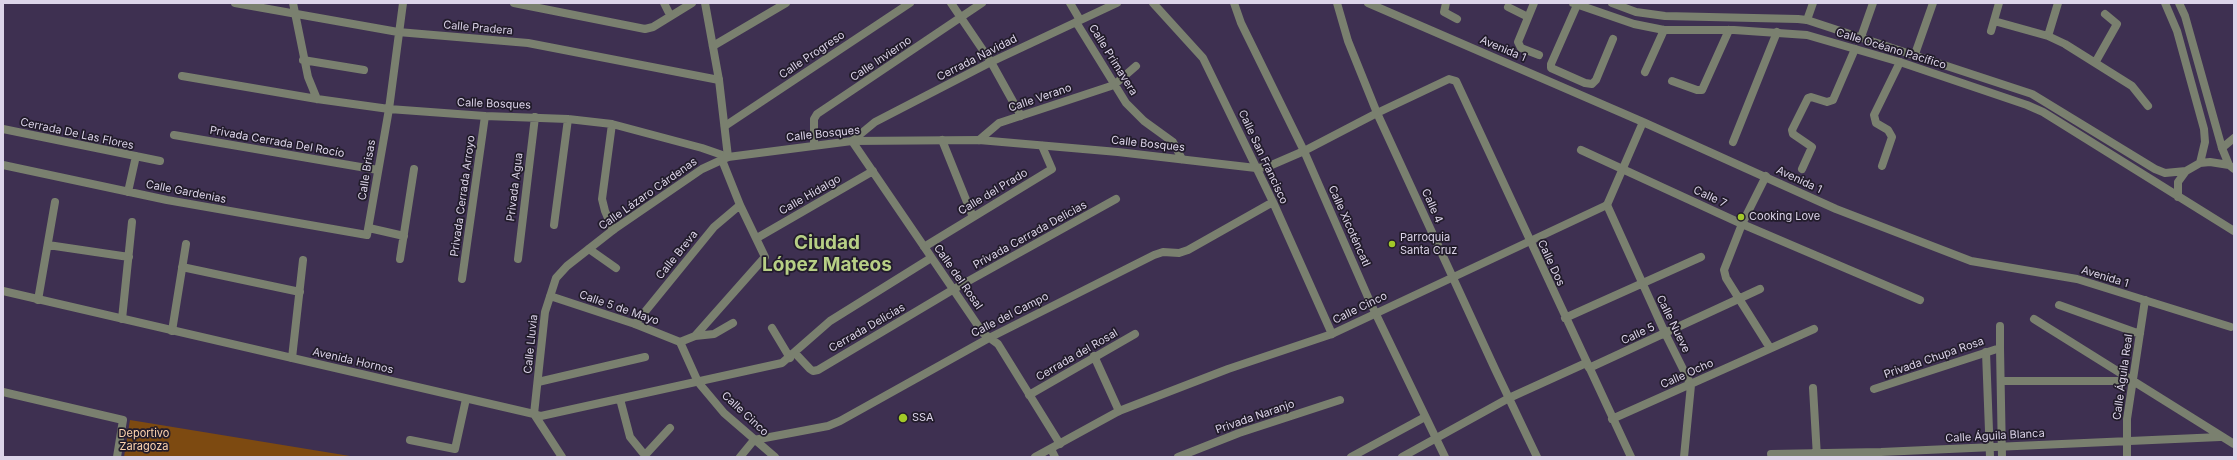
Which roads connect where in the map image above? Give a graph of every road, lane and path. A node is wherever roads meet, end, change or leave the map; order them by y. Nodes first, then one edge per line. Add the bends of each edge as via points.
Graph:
1 (235, 3) edge
2 (293, 3) edge
3 (403, 3) edge
4 (514, 3) edge
5 (664, 3) edge
6 (692, 3) edge
7 (705, 3) edge
8 (786, 3) edge
9 (910, 3) edge
10 (951, 3) edge
11 (982, 3) edge
12 (1070, 3) edge
13 (1117, 3) edge
14 (1153, 3) edge
15 (1234, 3) edge
16 (1337, 3) edge
17 (1368, 3) edge
18 (1446, 3) edge
19 (1534, 3) edge
20 (1612, 3) edge
21 (1814, 3) edge
22 (1873, 3) edge
23 (1933, 3) edge
24 (1999, 3) edge
25 (2058, 3) edge
26 (2165, 3) edge
27 (2179, 3) edge
28 (1575, 4) edge
29 (1508, 7) dead end
30 (1636, 12) junction
31 (295, 14) junction
32 (2105, 14) dead end
33 (670, 15) junction
34 (1528, 17) junction
35 (961, 18) junction
36 (1457, 19) dead end
37 (1807, 20) junction
38 (1078, 21) junction
39 (1994, 21) junction
40 (1634, 24) junction
41 (1664, 30) junction
42 (1729, 30) junction
43 (1991, 30) dead end
44 (398, 32) junction
45 (1777, 32) junction
46 (2048, 36) junction
47 (1861, 37) junction
48 (1613, 39) dead end
49 (713, 46) junction
50 (1856, 49) junction
51 (1915, 54) junction
52 (1539, 55) dead end
53 (303, 60) junction
54 (991, 62) junction
55 (1900, 62) junction
56 (2095, 62) junction
57 (1136, 66) dead end
58 (364, 70) dead end
59 (1646, 72) dead end
60 (182, 76) dead end
61 (1984, 77) junction
62 (1453, 79) joint
63 (719, 80) junction
64 (1672, 81) dead end
65 (1114, 85) junction
66 (1979, 89) junction
67 (317, 99) junction
68 (2148, 106) dead end
69 (389, 109) junction
70 (1377, 113) junction
71 (484, 116) junction
72 (1021, 116) junction
73 (535, 117) junction
74 (568, 119) junction
75 (1643, 122) junction
76 (612, 124) junction
77 (725, 126) junction
78 (3, 129) edge
79 (174, 136) dead end
80 (2234, 138) edge
81 (942, 140) junction
82 (979, 140) junction
83 (852, 141) junction
84 (1732, 142) dead end
85 (814, 144) junction
86 (1042, 146) junction
87 (2222, 148) junction
88 (1581, 150) dead end
89 (1304, 151) junction
90 (136, 156) junction
91 (725, 159) junction
92 (1182, 159) junction
93 (160, 161) dead end
94 (2200, 163) junction
95 (3, 165) edge
96 (1882, 166) dead end
97 (2232, 167) edge
98 (1256, 168) junction
99 (414, 169) dead end
100 (1622, 169) junction
101 (1802, 169) dead end
102 (378, 170) junction
103 (2186, 171) junction
104 (873, 172) junction
105 (1766, 176) junction
106 (128, 192) junction
107 (2178, 197) junction
108 (1116, 199) dead end
109 (55, 202) dead end
110 (1273, 202) junction
111 (740, 205) junction
112 (1607, 205) junction
113 (973, 217) junction
114 (132, 222) dead end
115 (1742, 224) junction
116 (554, 225) dead end
117 (613, 230) junction
118 (2234, 231) edge
119 (368, 232) junction
120 (404, 236) junction
121 (757, 238) junction
122 (1530, 242) junction
123 (186, 244) dead end
124 (48, 245) junction
125 (924, 247) junction
126 (589, 249) junction
127 (129, 257) junction
128 (1701, 257) dead end
129 (931, 258) junction
130 (400, 259) dead end
131 (518, 259) dead end
132 (303, 260) dead end
133 (182, 267) junction
134 (616, 268) dead end
135 (1452, 277) junction
136 (556, 278) joint
137 (462, 279) dead end
138 (1641, 282) junction
139 (954, 289) junction
140 (1760, 290) dead end
141 (3, 292) edge
142 (300, 292) junction
143 (550, 296) junction
144 (1739, 299) junction
145 (38, 300) junction
146 (1920, 300) dead end
147 (2145, 300) junction
148 (2059, 305) dead end
149 (1375, 312) junction
150 (1565, 318) junction
151 (122, 319) junction
152 (2034, 320) dead end
153 (733, 323) dead end
154 (635, 324) junction
155 (2000, 326) dead end
156 (2233, 327) edge
157 (772, 328) dead end
158 (1814, 329) dead end
159 (172, 331) junction
160 (1665, 333) junction
161 (1135, 334) dead end
162 (1332, 334) junction
163 (2140, 334) junction
164 (696, 336) junction
165 (989, 338) junction
166 (680, 342) junction
167 (1770, 348) junction
168 (2000, 348) junction
169 (1986, 352) junction
170 (793, 355) junction
171 (1094, 356) junction
172 (645, 357) dead end
173 (292, 358) junction
174 (1588, 366) junction
175 (2001, 381) junction
176 (2131, 381) junction
177 (538, 382) junction
178 (698, 382) junction
179 (1691, 385) junction
180 (1813, 388) dead end
181 (1874, 390) dead end
182 (3, 392) edge
183 (1029, 395) junction
184 (1508, 398) junction
185 (466, 399) junction
186 (620, 399) junction
187 (1340, 400) dead end
188 (1118, 411) junction
189 (534, 414) junction
190 (1425, 417) junction
191 (1612, 418) junction
192 (670, 428) dead end
193 (2220, 437) junction
194 (1435, 438) junction
195 (410, 440) dead end
196 (754, 440) junction
197 (2127, 440) junction
198 (1060, 444) junction
199 (2234, 444) edge
200 (2002, 447) junction
201 (1989, 448) junction
202 (1050, 449) junction
203 (1771, 454) dead end
204 (1881, 454) edge
205 (1817, 455) edge
206 (117, 457) edge
207 (562, 457) edge
208 (740, 457) edge
209 (775, 457) edge
210 (1034, 457) edge
211 (1055, 457) edge
212 (1178, 457) edge
213 (1351, 457) edge
214 (1402, 457) edge
215 (1445, 457) edge
216 (1537, 457) edge
217 (1631, 457) edge
218 (1684, 457) edge
219 (1990, 457) edge
220 (2002, 457) edge
221 (2127, 457) edge

1 - 31 street, Calle Pradera
2 - 31 street
3 - 44 street, Calle Brisas
4 - 33 street via 635,29 653,26
5 - 33 street
6 - 33 street
7 - 49 street
8 - 49 street
9 - 77 street, Calle Progreso
10 - 35 street
11 - 35 street, Calle Invierno
12 - 38 street, Calle Primavera
13 - 38 street, Cerrada Navidad
14 - 98 street, Calle San Francisco via 1203,58
15 - 89 street, Calle Xicoténcatl via 1241,23
16 - 70 street, Calle 4 via 1348,41
17 - 75 street, Avenida 1
18 - 36 street via 1444,12
19 - 34 street
20 - 30 street, Calle Océano Pacífico
21 - 37 street
22 - 47 street
23 - 51 street
24 - 39 street
25 - 46 street
26 - 94 street via 2177,32 2204,129 2205,142
27 - 87 street via 2185,16
28 - 40 street, Calle Océano Pacífico
28 - 48 street via 1551,68 1592,84
29 - 34 street
30 - 37 street, Calle Océano Pacífico via 1665,16
30 - 40 street
31 - 44 street, Calle Pradera
31 - 53 street
32 - 56 street via 2117,24
34 - 52 street via 1518,46
35 - 54 street
35 - 85 street, Calle Invierno via 817,114 813,126
37 - 47 street, Calle Océano Pacífico
38 - 54 street, Cerrada Navidad
38 - 65 street, Calle Primavera
39 - 43 street
39 - 46 street
40 - 41 street, Calle Océano Pacífico
41 - 42 street, Calle Océano Pacífico
41 - 59 street
42 - 45 street, Calle Océano Pacífico
42 - 64 street via 1702,90
44 - 63 street, Calle Pradera via 528,43
44 - 69 street, Calle Brisas
45 - 50 street, Calle Océano Pacífico via 1807,35
45 - 84 street
46 - 56 street
47 - 51 street, Calle Océano Pacífico
49 - 63 street
50 - 55 street, Calle Océano Pacífico
50 - 101 street via 1833,100 1827,102 1811,96 1808,98 1792,130 1812,147
51 - 61 street, Calle Océano Pacífico
53 - 58 street
53 - 67 street
54 - 72 street
54 - 83 street, Cerrada Navidad via 875,122
55 - 66 street, Calle Océano Pacífico
55 - 96 street via 1874,115 1876,123 1888,130 1892,137
56 - 68 street via 2132,86
57 - 65 street
60 - 67 street, Calle Bosques
61 - 66 street
61 - 103 street, Calle Océano Pacífico via 2048,102 2155,169 2165,173
62 - 70 street, Calle Bosques
62 - 122 street, Calle Dos
63 - 77 street
65 - 72 street, Calle Verano
65 - 92 street, Calle Primavera via 1126,103 1144,121 1173,142
66 - 107 street, Calle Océano Pacífico via 2043,112
67 - 69 street, Calle Bosques
69 - 71 street, Calle Bosques
69 - 102 street, Calle Brisas
70 - 89 street, Calle Bosques
70 - 135 street, Calle 4
71 - 73 street, Calle Bosques
71 - 137 street, Privada Cerrada Arroyo
72 - 82 street, Calle Verano via 999,123
73 - 74 street, Calle Bosques
73 - 131 street, Privada Agua
74 - 76 street, Calle Bosques
74 - 116 street
75 - 100 street
75 - 105 street, Avenida 1
76 - 91 street, Calle Bosques via 702,148
76 - 117 street via 602,199
77 - 91 street
78 - 90 street, Cerrada De Las Flores
79 - 102 street, Privada Cerrada Del Rocío
80 - 87 street
81 - 82 street, Calle Bosques
81 - 83 street, Calle Bosques
81 - 113 street
82 - 86 street, Calle Bosques
83 - 85 street, Calle Bosques
83 - 104 street, Calle del Rosal
85 - 91 street, Calle Bosques
86 - 92 street, Calle Bosques
86 - 113 street, Calle del Prado via 1052,169
87 - 97 street
88 - 100 street, Calle 7
89 - 98 street, Calle Bosques via 1267,167
89 - 149 street, Calle Xicoténcatl
90 - 93 street
90 - 106 street, Cerrada De Las Flores
91 - 111 street
91 - 117 street, Calle Lázaro Cárdenas via 702,169
92 - 98 street, Calle Bosques
94 - 97 street via 2210,162
94 - 103 street, Calle Océano Pacífico
95 - 106 street, Calle Gardenias
98 - 110 street, Calle San Francisco
99 - 120 street
100 - 112 street
100 - 115 street, Calle 7
102 - 119 street, Calle Brisas
103 - 107 street via 2178,182
104 - 121 street, Calle Hidalgo
104 - 125 street, Calle del Rosal
105 - 115 street
105 - 147 street, Avenida 1 via 1836,209 1971,260 2077,279
106 - 119 street, Calle Gardenias
107 - 118 street, Calle Océano Pacífico
108 - 139 street, Privada Cerrada Delicias
109 - 124 street
110 - 162 street, Calle San Francisco
110 - 165 street, Calle del Campo via 1188,250 1154,255
111 - 121 street
111 - 154 street, Calle Breva via 714,227
112 - 122 street, Calle Cinco
112 - 138 street, Calle Nueve
113 - 125 street, Calle del Prado
114 - 127 street
115 - 144 street via 1724,270
115 - 146 street, Calle 7
117 - 126 street, Calle Lázaro Cárdenas
119 - 120 street, Calle Gardenias
120 - 130 street
121 - 164 street via 765,257
122 - 135 street, Calle Cinco
122 - 150 street, Calle Dos
123 - 133 street
124 - 127 street
124 - 145 street
125 - 129 street, Calle del Rosal
126 - 134 street
126 - 136 street, Calle Lázaro Cárdenas
127 - 151 street
128 - 138 street
129 - 139 street, Calle del Rosal
129 - 170 street via 830,321
132 - 142 street
133 - 142 street
133 - 159 street
135 - 149 street, Calle Cinco
135 - 184 street, Calle 4
136 - 143 street, Calle Lluvia
138 - 150 street
138 - 160 street, Calle Nueve
139 - 165 street, Calle del Rosal
139 - 170 street, Cerrada Delicias via 818,370 813,371
140 - 144 street, Calle 5
141 - 145 street, Avenida Hornos
142 - 173 street
143 - 154 street, Calle 5 de Mayo
143 - 177 street, Calle Lluvia via 545,312
144 - 160 street, Calle 5
144 - 167 street
145 - 151 street, Avenida Hornos
147 - 156 street, Avenida 1
147 - 163 street, Calle Águila Real
148 - 163 street
149 - 162 street, Calle Cinco
149 - 190 street, Calle Xicoténcatl
150 - 174 street, Calle Dos
151 - 159 street, Avenida Hornos
152 - 176 street
153 - 164 street via 714,334
154 - 166 street, Calle 5 de Mayo
155 - 168 street
157 - 170 street, Cerrada Delicias
158 - 167 street, Calle Ocho
159 - 173 street, Avenida Hornos
160 - 174 street, Calle 5
160 - 179 street, Calle Nueve
161 - 171 street, Cerrada del Rosal
162 - 188 street, Calle Cinco via 1228,369
163 - 176 street, Calle Águila Real
164 - 166 street
165 - 183 street, Calle del Rosal via 998,344
165 - 196 street, Calle del Campo via 834,423
166 - 178 street, Calle Cinco
167 - 179 street, Calle Ocho
168 - 169 street, Privada Chupa Rosa
168 - 175 street
169 - 181 street, Privada Chupa Rosa
169 - 201 street
170 - 178 street via 782,364
171 - 183 street, Cerrada del Rosal
171 - 188 street
172 - 177 street
173 - 185 street, Avenida Hornos
174 - 184 street
174 - 191 street, Calle Dos
175 - 176 street
175 - 200 street
176 - 193 street
176 - 197 street, Calle Águila Real via 2126,419
177 - 189 street, Calle Lluvia
178 - 186 street, Avenida Hornos
178 - 196 street, Calle Cinco via 724,413
179 - 191 street, Calle Ocho
179 - 218 street
180 - 205 street
182 - 206 street via 123,420
183 - 198 street, Calle del Rosal
184 - 194 street
184 - 216 street, Calle 4
185 - 189 street, Avenida Hornos
185 - 195 street via 455,448
186 - 189 street, Avenida Hornos via 541,416
186 - 192 street via 630,437 643,453 647,453
187 - 212 street, Privada Naranjo
188 - 198 street, Calle Cinco
189 - 207 street
190 - 194 street, Calle Xicoténcatl
190 - 213 street
191 - 217 street, Calle Dos
193 - 197 street, Calle Águila Blanca
193 - 199 street
194 - 214 street
194 - 215 street, Calle Xicoténcatl
196 - 208 street
196 - 209 street, Calle Cinco
197 - 200 street, Calle Águila Blanca
197 - 221 street, Calle Águila Real
198 - 202 street, Calle Cinco
200 - 201 street, Calle Águila Blanca
200 - 220 street
201 - 204 street, Calle Águila Blanca
201 - 219 street
202 - 210 street, Calle Cinco
202 - 211 street
203 - 205 street, Calle Águila Blanca
204 - 205 street, Calle Águila Blanca

